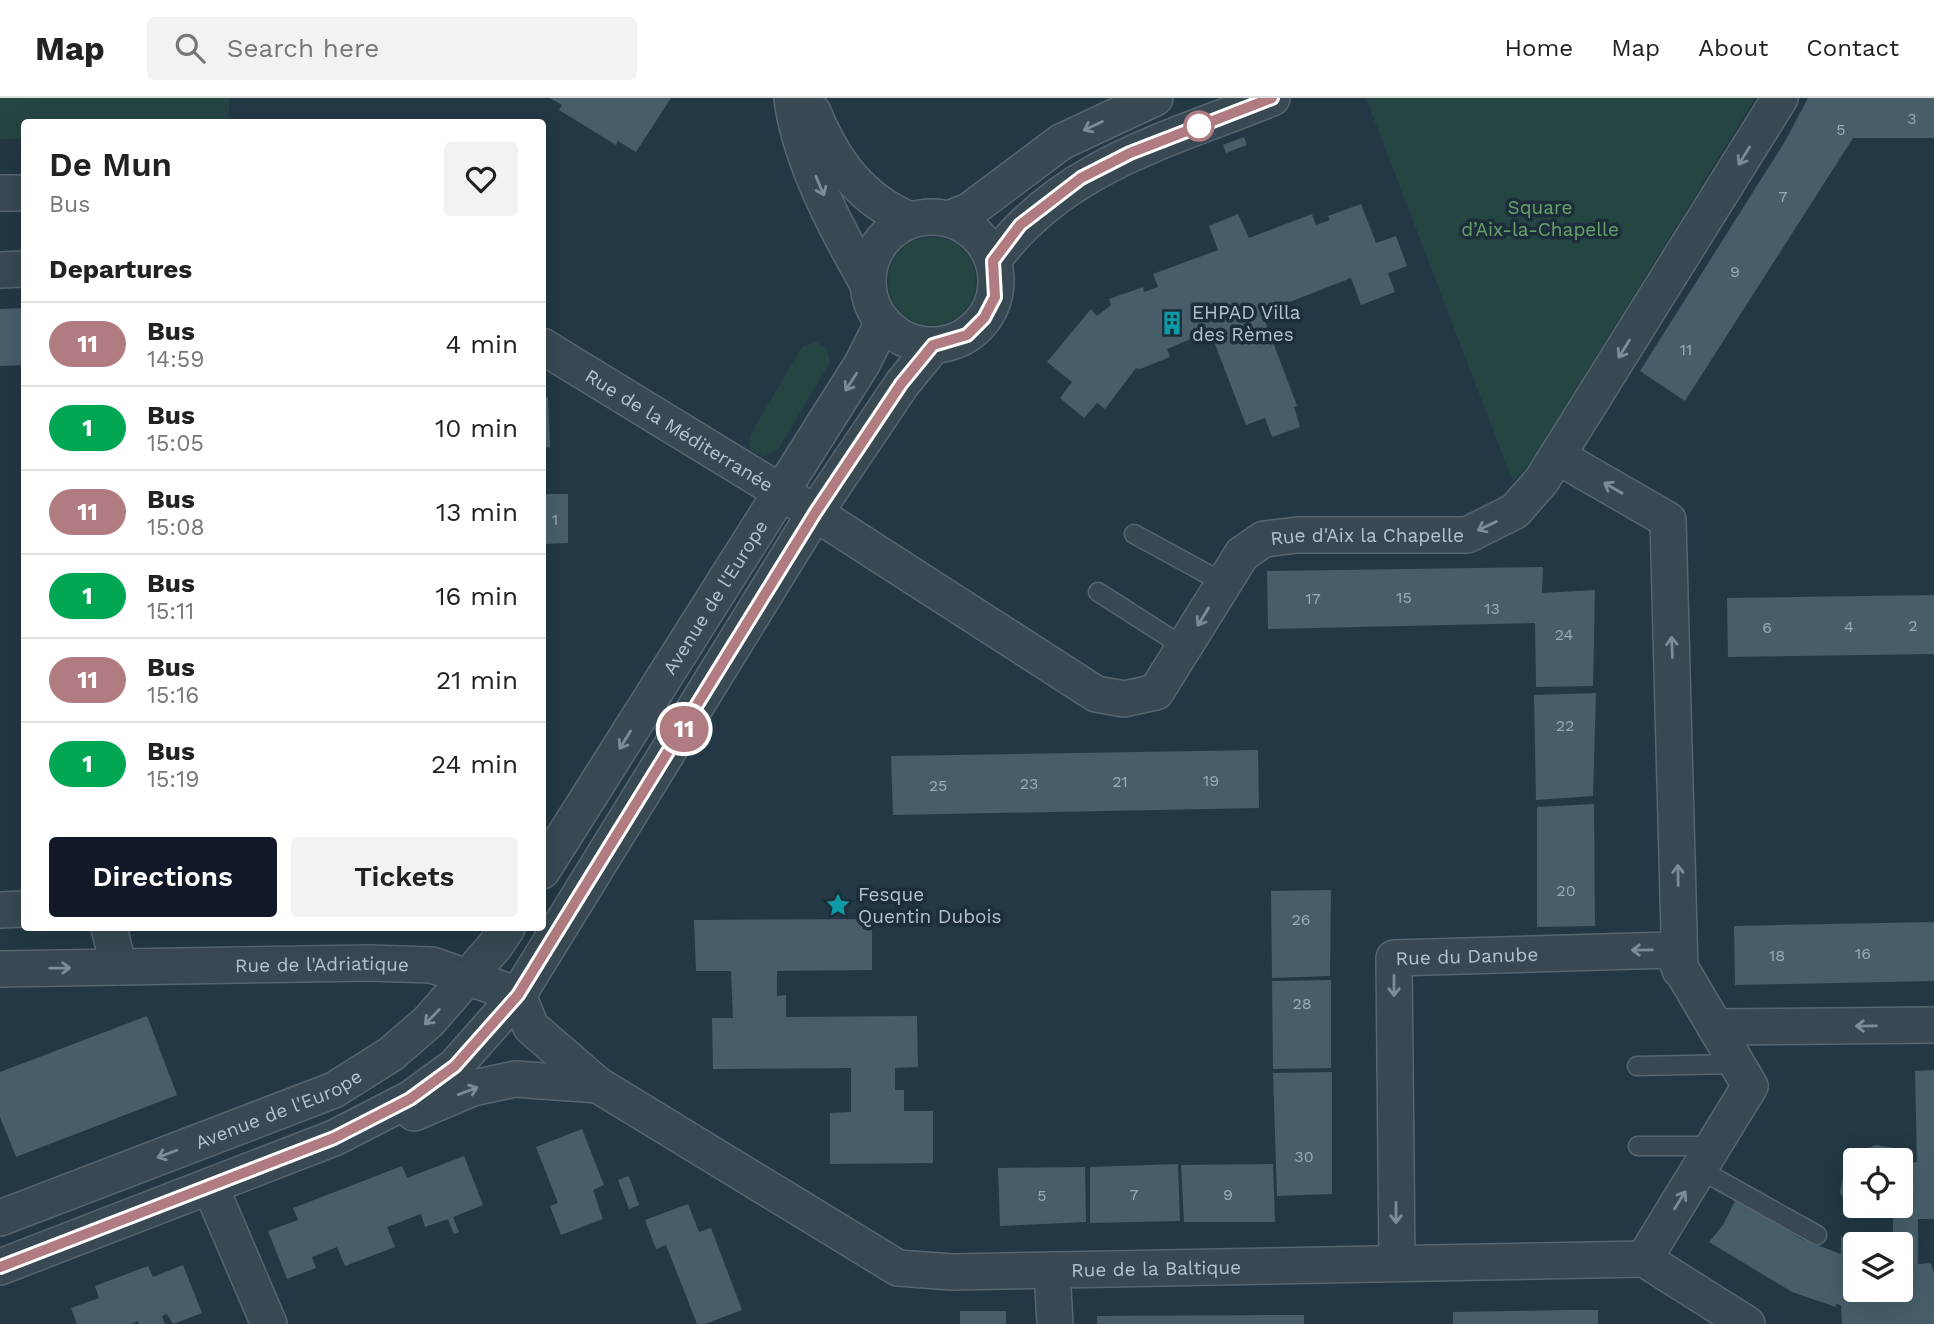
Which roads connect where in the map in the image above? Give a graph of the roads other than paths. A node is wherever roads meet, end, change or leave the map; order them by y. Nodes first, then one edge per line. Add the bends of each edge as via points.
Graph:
1 (792, 98) edge
2 (804, 98) edge
3 (1155, 98) edge
4 (1272, 98) edge
5 (1780, 98) edge
6 (21, 192) edge
7 (0, 193) edge
8 (949, 219) junction
9 (910, 220) junction
10 (993, 261) junction
11 (21, 269) edge
12 (0, 270) edge
13 (868, 284) junction
14 (883, 322) junction
15 (933, 345) junction
16 (546, 348) edge
17 (1557, 456) junction
18 (780, 492) junction
19 (815, 513) junction
20 (1134, 534) dead end
21 (1224, 583) junction
22 (1098, 592) dead end
23 (1184, 647) junction
24 (546, 865) edge
25 (21, 909) edge
26 (0, 910) edge
27 (110, 931) edge
28 (504, 931) edge
29 (1679, 956) junction
30 (119, 967) junction
31 (0, 969) edge
32 (466, 979) junction
33 (518, 995) junction
34 (1934, 1025) edge
35 (1715, 1027) junction
36 (1737, 1064) junction
37 (1637, 1066) dead end
38 (598, 1085) junction
39 (334, 1138) junction
40 (1638, 1146) dead end
41 (1706, 1157) junction
42 (210, 1186) junction
43 (0, 1218) edge
44 (1817, 1235) dead end
45 (1644, 1259) junction
46 (1397, 1263) junction
47 (0, 1267) edge
48 (1052, 1270) junction
49 (269, 1324) edge
50 (1055, 1324) edge
51 (1747, 1324) edge

1 -> 13 street via 809,161 841,236
2 - 9 street via 828,148 852,180 874,202
3 -> 8 street via 1061,142 969,211
4 - 10 street via 1130,153 1081,178 1020,225
5 -> 17 street, Rue d'Aix la Chapelle
6 - 7 street
8 - 9 street
8 - 10 street via 981,239
9 - 13 street via 879,246 870,264
10 - 15 street via 995,297 984,318 967,335
11 - 12 street
13 - 14 street
14 - 15 street via 905,339
14 -> 18 street, Avenue de l'Europe via 862,364
15 - 19 street via 901,384
16 - 18 street, Rue de la Méditerranée
17 -> 21 street, Rue d'Aix la Chapelle via 1515,511 1468,535 1264,539 1242,554
29 -> 17 street via 1668,520
18 - 19 street, Rue de la Méditerranée
18 -> 24 street, Avenue de l'Europe
19 - 23 street, Rue d'Aix la Chapelle via 1096,694 1124,699 1156,692
19 - 33 street
20 - 21 lane
21 -> 23 street, Rue d'Aix la Chapelle
22 - 23 lane
25 - 26 street
27 - 30 street
28 - 32 street, Avenue de l'Europe
29 - 35 street, Rue du Danube
29 -> 46 street, Rue du Danube via 1670,950 1394,958
31 -> 30 street, Rue de l'Adriatique
30 - 32 street, Rue de l'Adriatique via 423,964
32 - 33 street, Rue de l'Adriatique
32 -> 43 street, Avenue de l'Europe via 428,1022 391,1054 334,1090
33 - 38 street, Rue de la Baltique via 531,1027
33 - 39 street via 455,1066 410,1099
34 -> 35 street
35 - 36 street, Rue du Danube
36 - 37 lane
36 - 41 street, Rue du Danube via 1750,1086
39 -> 38 street, Rue de la Baltique via 472,1088 515,1079
38 - 48 street, Rue de la Baltique via 898,1268
39 - 42 street
40 - 41 lane
41 - 44 lane
45 -> 41 street, Rue du Danube
42 - 47 street
42 - 49 street
45 - 46 street, Rue de la Baltique
45 - 51 street
46 - 48 street, Rue de la Baltique
48 - 50 street

